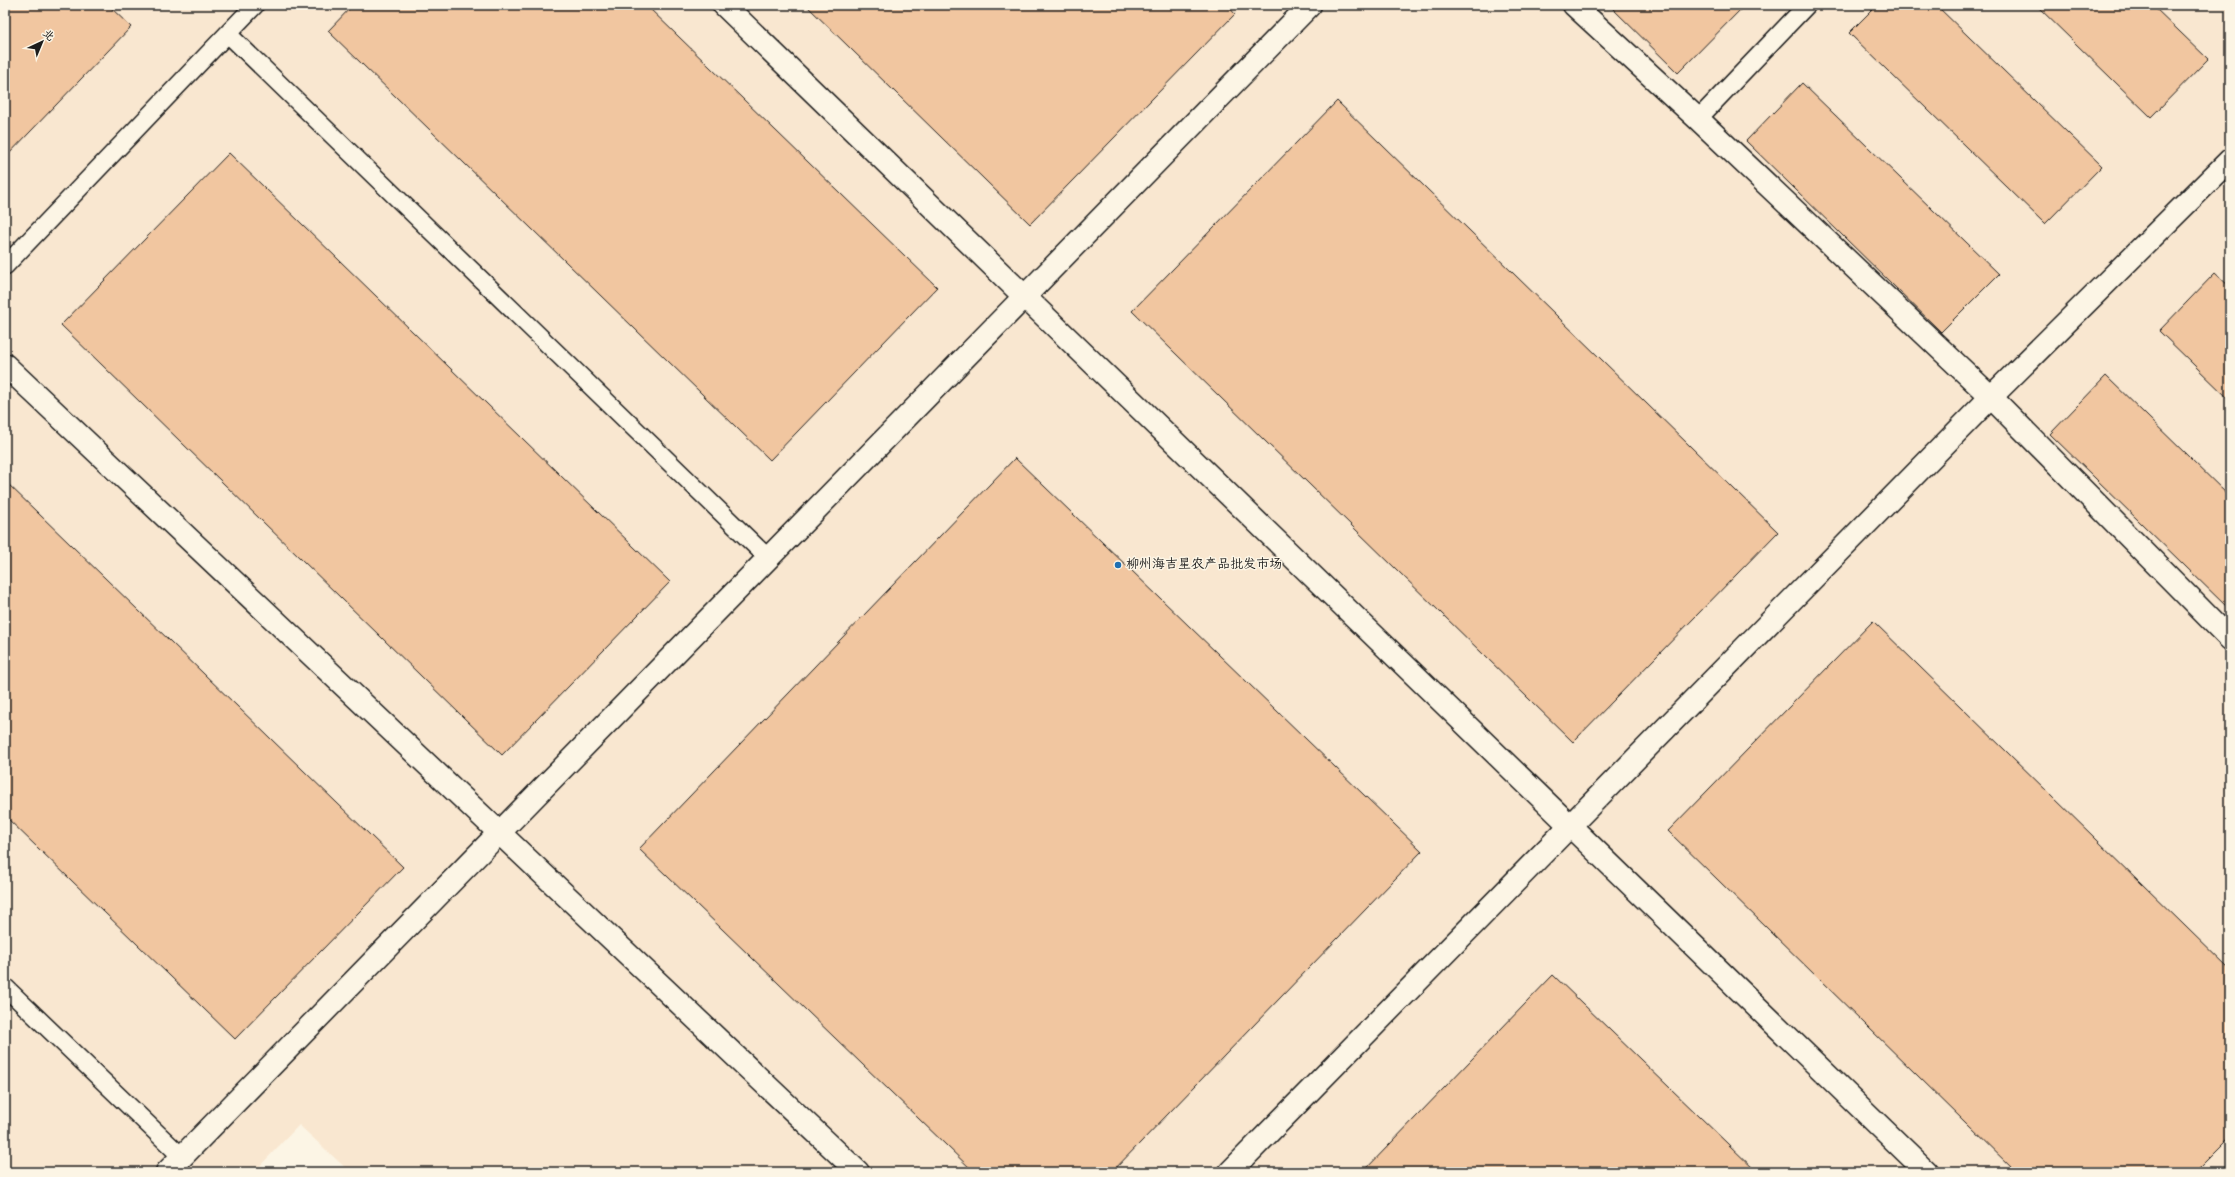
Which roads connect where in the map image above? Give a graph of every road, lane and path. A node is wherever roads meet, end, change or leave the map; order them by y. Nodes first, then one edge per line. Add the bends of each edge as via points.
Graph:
1 (256, 5) edge
2 (724, 5) edge
3 (1310, 5) edge
4 (1574, 5) edge
5 (1807, 5) edge
6 (228, 34) junction
7 (1698, 119) junction
8 (2230, 160) edge
9 (5, 266) edge
10 (1024, 296) junction
11 (5, 364) edge
12 (1991, 397) junction
13 (768, 558) junction
14 (2230, 639) edge
15 (1570, 826) junction
16 (499, 833) junction
17 (5, 987) edge
18 (174, 1164) edge
19 (858, 1172) edge
20 (1230, 1172) edge
21 (1927, 1172) edge

1 - 6 lane
2 - 10 street
3 - 10 street
4 - 7 street
5 - 7 lane
6 - 9 lane
6 - 13 lane
7 - 12 street
8 - 12 street
10 - 13 street
10 - 15 street
11 - 16 street
12 - 14 street
12 - 15 street
13 - 16 street
15 - 20 street
15 - 21 street
16 - 18 street
16 - 19 street
17 - 18 lane

